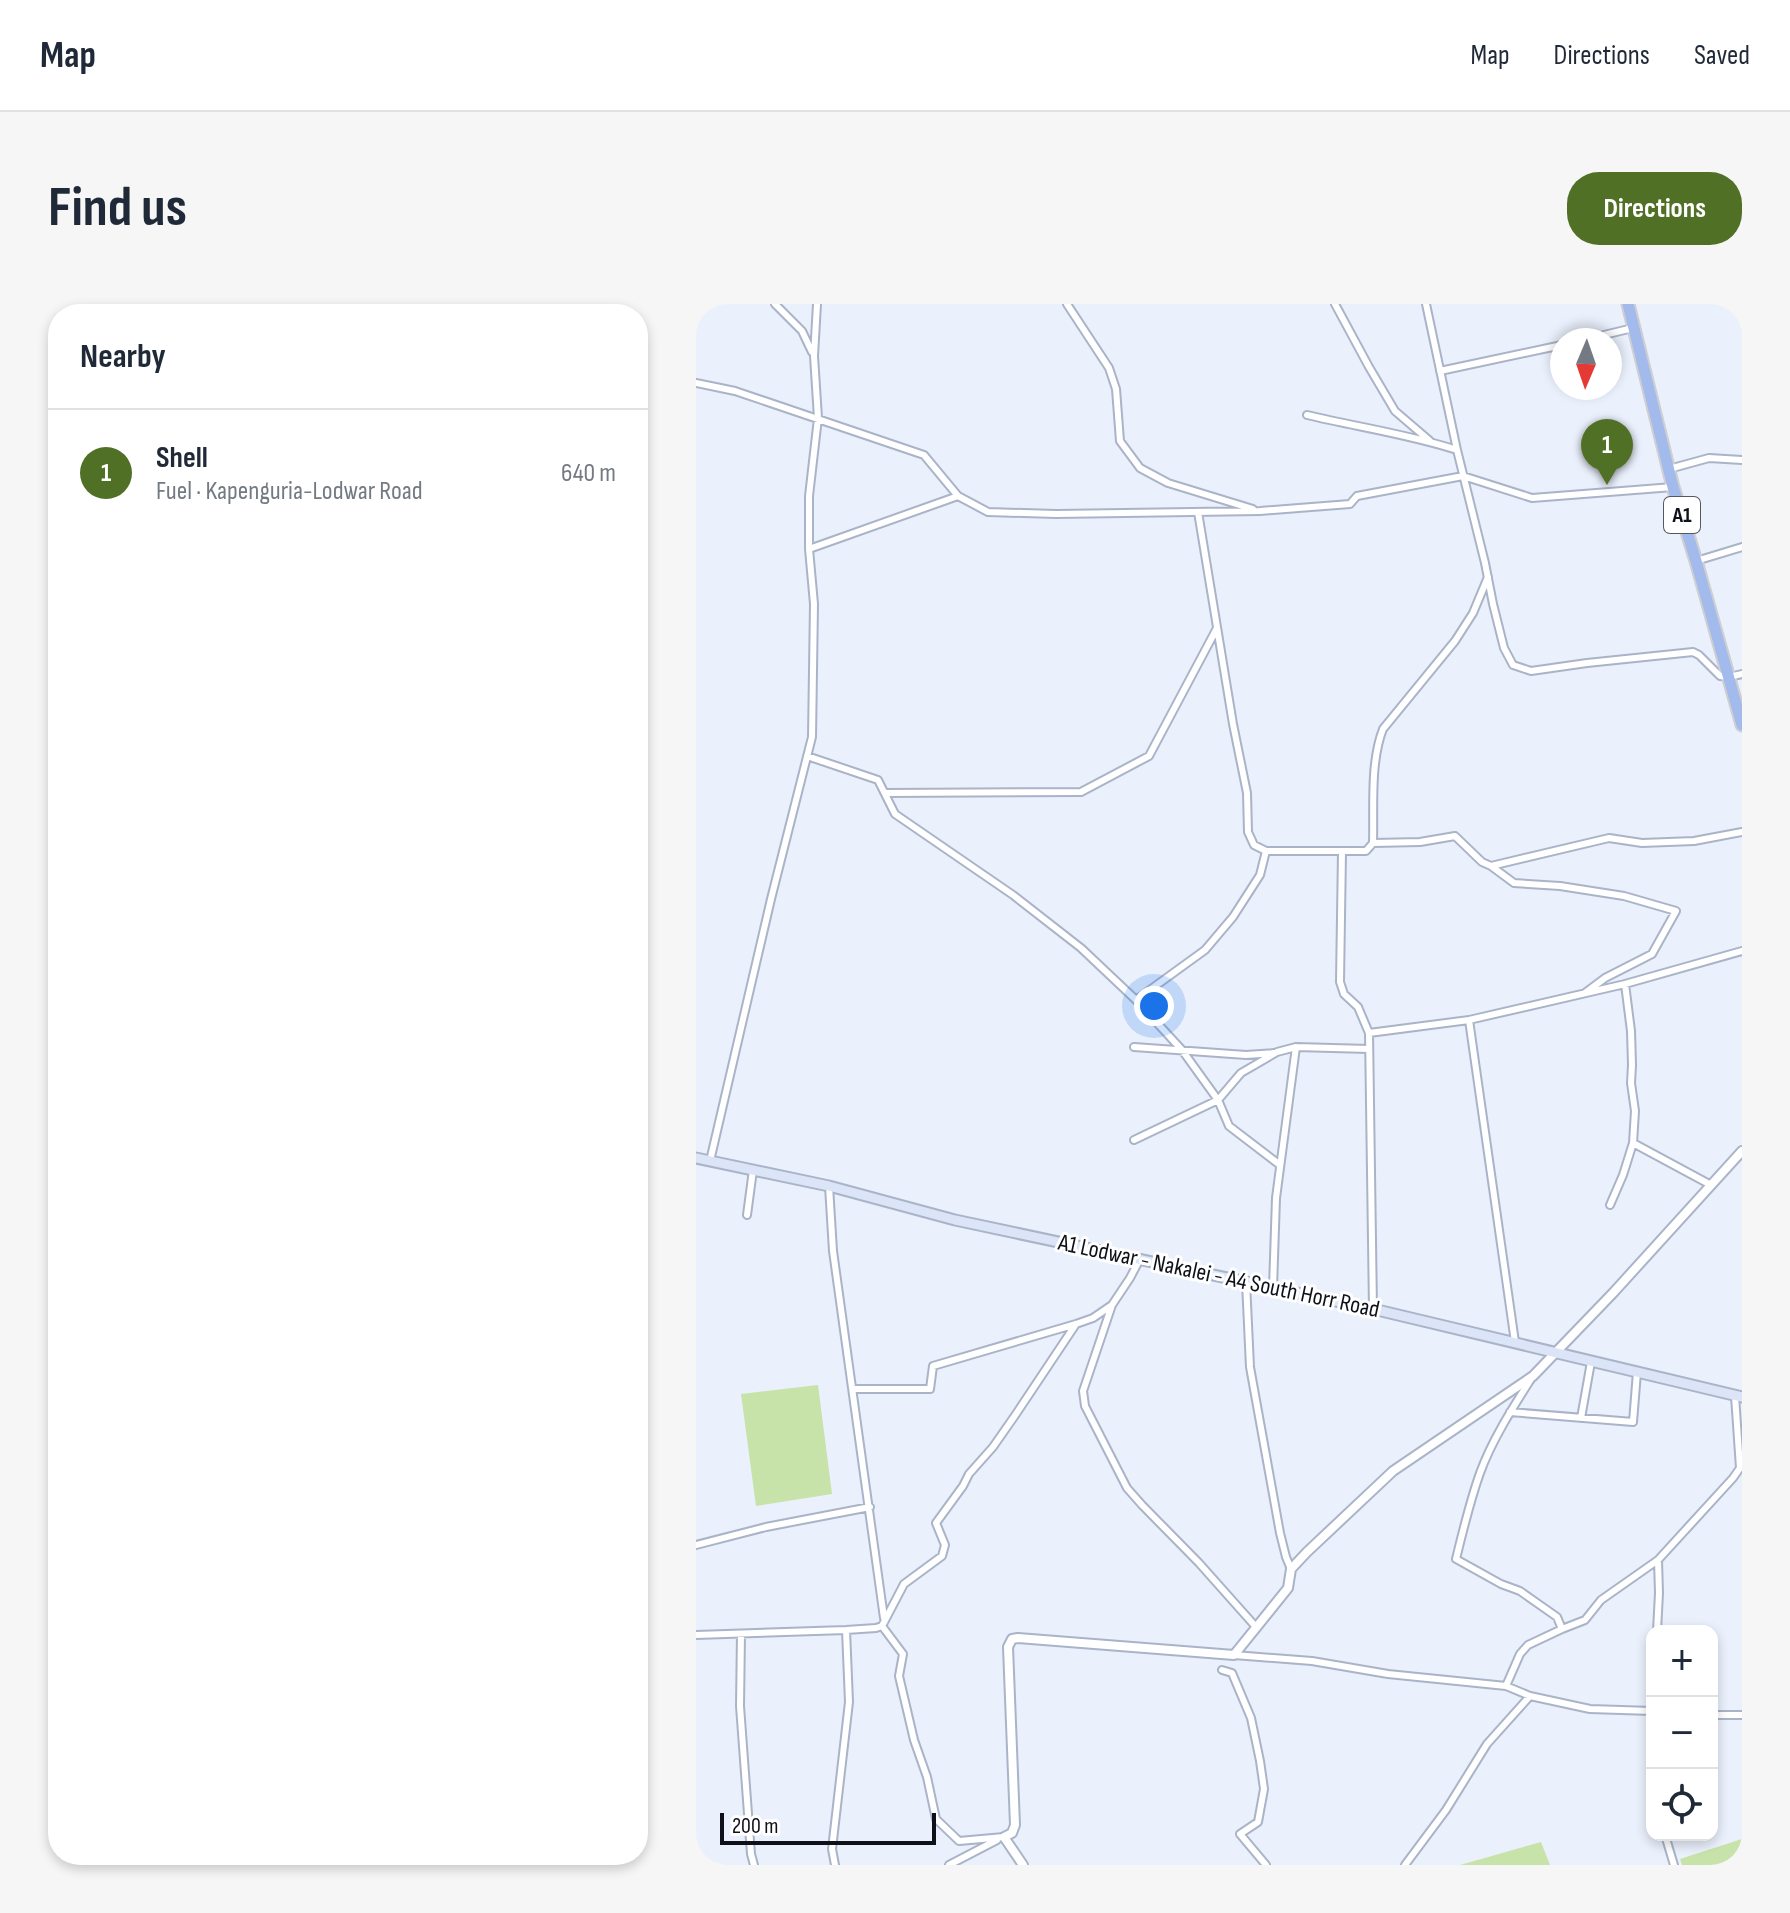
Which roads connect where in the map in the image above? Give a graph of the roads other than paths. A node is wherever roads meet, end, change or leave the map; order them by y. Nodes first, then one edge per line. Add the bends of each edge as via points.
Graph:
1 (775, 304) edge
2 (817, 304) edge
3 (1067, 304) edge
4 (1335, 304) edge
5 (1426, 304) edge
6 (1628, 304) edge
7 (1633, 328) junction
8 (1622, 331) edge
9 (1550, 348) edge
10 (814, 356) junction
11 (1440, 371) junction
12 (696, 383) edge
13 (1307, 415) dead end
14 (818, 418) junction
15 (1430, 441) junction
16 (1457, 450) junction
17 (1742, 460) edge
18 (1669, 469) junction
19 (1463, 476) junction
20 (1673, 487) junction
21 (958, 496) junction
22 (1260, 511) junction
23 (1198, 512) junction
24 (1742, 547) edge
25 (809, 549) junction
26 (1696, 561) junction
27 (1488, 577) junction
28 (1217, 628) junction
29 (1742, 674) edge
30 (1729, 677) junction
31 (1742, 725) edge
32 (807, 756) junction
33 (885, 793) junction
34 (1742, 832) edge
35 (1373, 843) junction
36 (1266, 851) junction
37 (1342, 852) junction
38 (1491, 866) junction
39 (1742, 951) edge
40 (1625, 984) junction
41 (1585, 993) junction
42 (1136, 1000) junction
43 (1469, 1020) junction
44 (1369, 1033) junction
45 (1134, 1047) dead end
46 (1296, 1047) junction
47 (1369, 1049) junction
48 (1182, 1050) junction
49 (1277, 1052) junction
50 (1218, 1100) junction
51 (1134, 1140) dead end
52 (1633, 1143) junction
53 (1742, 1151) edge
54 (696, 1158) edge
55 (710, 1161) junction
56 (1280, 1165) junction
57 (753, 1170) junction
58 (1711, 1185) junction
59 (829, 1186) junction
60 (1610, 1205) dead end
61 (747, 1215) dead end
62 (1140, 1259) junction
63 (1246, 1282) junction
64 (1273, 1288) junction
65 (1112, 1305) junction
66 (1373, 1309) junction
67 (1076, 1324) junction
68 (1515, 1342) junction
69 (1554, 1353) junction
70 (1591, 1362) junction
71 (1637, 1372) junction
72 (1533, 1376) junction
73 (853, 1389) junction
74 (1738, 1396) edge
75 (1510, 1412) junction
76 (1581, 1418) junction
77 (870, 1507) junction
78 (696, 1545) edge
79 (1658, 1560) junction
80 (1291, 1569) junction
81 (883, 1624) junction
82 (1657, 1625) edge
83 (1256, 1627) junction
84 (1562, 1629) junction
85 (846, 1630) junction
86 (741, 1634) junction
87 (696, 1635) edge
88 (1234, 1655) junction
89 (1222, 1670) dead end
90 (1506, 1686) junction
91 (1530, 1696) junction
92 (1646, 1711) edge
93 (1718, 1715) edge
94 (1742, 1715) edge
95 (1004, 1837) junction
96 (1667, 1841) edge
97 (754, 1865) edge
98 (835, 1865) edge
99 (949, 1865) edge
100 (1023, 1865) edge
101 (1266, 1865) edge
102 (1405, 1865) edge
103 (1674, 1865) edge

1 - 10 street via 802,331
2 - 10 street
3 - 22 street via 1109,368 1120,441 1140,468 1168,483
4 - 15 street via 1395,411
5 - 11 street
6 - 7 highway, A1
7 - 8 street
7 - 18 highway, A1
9 - 11 street
10 - 14 street
11 - 16 street
12 - 14 street
13 - 15 street
14 - 21 street via 924,455
14 - 25 street
15 - 16 street
16 - 19 street
17 - 18 street via 1709,458
18 - 20 highway, A1
19 - 20 street via 1532,498
19 - 22 street via 1357,496 1350,504
19 - 27 street
20 - 26 highway, A1
21 - 23 street via 988,512
21 - 25 street
22 - 23 street
23 - 28 street
24 - 26 street
25 - 32 street via 814,604 812,737
26 - 30 highway, A1
27 - 30 street via 1504,648 1513,665 1531,671 1693,652 1720,676
27 - 35 street via 1455,641 1383,729 1376,757
28 - 33 street via 1149,756 1081,792
28 - 36 street via 1247,793 1248,832 1254,845
29 - 30 street
30 - 31 highway, A1
32 - 33 street via 878,780
32 - 55 street
33 - 42 street via 895,814 1013,895
34 - 38 street via 1694,841 1609,838
35 - 37 street via 1366,851
35 - 38 street via 1455,836
36 - 37 street
36 - 42 street via 1260,875 1205,950
37 - 44 street via 1340,982
38 - 41 street via 1514,883 1624,896 1676,911 1652,954
39 - 40 street
40 - 41 street
40 - 52 street
41 - 43 street
42 - 48 street
43 - 44 street
43 - 68 street
44 - 47 street
45 - 48 street
46 - 47 street
46 - 49 street
46 - 56 street
47 - 66 street
48 - 49 street
48 - 50 street
49 - 50 street via 1241,1073
50 - 51 street
50 - 56 street via 1229,1126
52 - 58 street
52 - 60 street
53 - 58 street
54 - 55 main road, A1 Lodwar - Nakalei - A4 South Horr Road
55 - 57 main road, A1 Lodwar - Nakalei - A4 South Horr Road
56 - 64 street
57 - 59 main road, A1 Lodwar - Nakalei - A4 South Horr Road
57 - 61 street
58 - 69 street
59 - 62 main road, A1 Lodwar - Nakalei - A4 South Horr Road via 955,1220
59 - 73 street
62 - 63 main road, A1 Lodwar - Nakalei - A4 South Horr Road
62 - 65 street
63 - 64 main road, A1 Lodwar - Nakalei - A4 South Horr Road
63 - 80 street via 1250,1367
64 - 66 main road, A1 Lodwar - Nakalei - A4 South Horr Road
65 - 67 street
65 - 83 street via 1083,1391 1085,1406 1127,1488
66 - 68 main road, A1 Lodwar - Nakalei - A4 South Horr Road
67 - 73 street via 933,1366 930,1389
67 - 81 street via 936,1523 945,1545 942,1556 904,1584
68 - 69 main road, A1 Lodwar - Nakalei - A4 South Horr Road
69 - 70 main road, A1 Lodwar - Nakalei - A4 South Horr Road
69 - 72 street
70 - 71 main road, A1 Lodwar - Nakalei - A4 South Horr Road
70 - 76 street
71 - 74 main road, A1 Lodwar - Nakalei - A4 South Horr Road
71 - 76 street via 1633,1422
72 - 75 street
72 - 80 street via 1393,1471
73 - 77 street
74 - 79 street via 1740,1468
75 - 76 street
75 - 84 street via 1481,1470 1456,1559 1520,1591 1557,1617
77 - 78 street
77 - 81 street
79 - 82 street
79 - 84 street via 1601,1600 1585,1620
80 - 83 street via 1288,1588
81 - 85 street
81 - 95 street via 903,1654 899,1676 936,1819 959,1841
83 - 88 street
84 - 90 street via 1528,1645
85 - 86 street
85 - 98 street via 849,1702 832,1849
86 - 87 street
86 - 97 street via 740,1706
88 - 90 street
88 - 95 street via 1012,1639 1008,1647 1015,1825
89 - 101 street via 1232,1673 1251,1718 1264,1789 1258,1822 1240,1834
90 - 91 street
91 - 92 street via 1590,1709
91 - 102 street via 1487,1744
93 - 94 street
95 - 99 street
95 - 100 street
96 - 103 street

